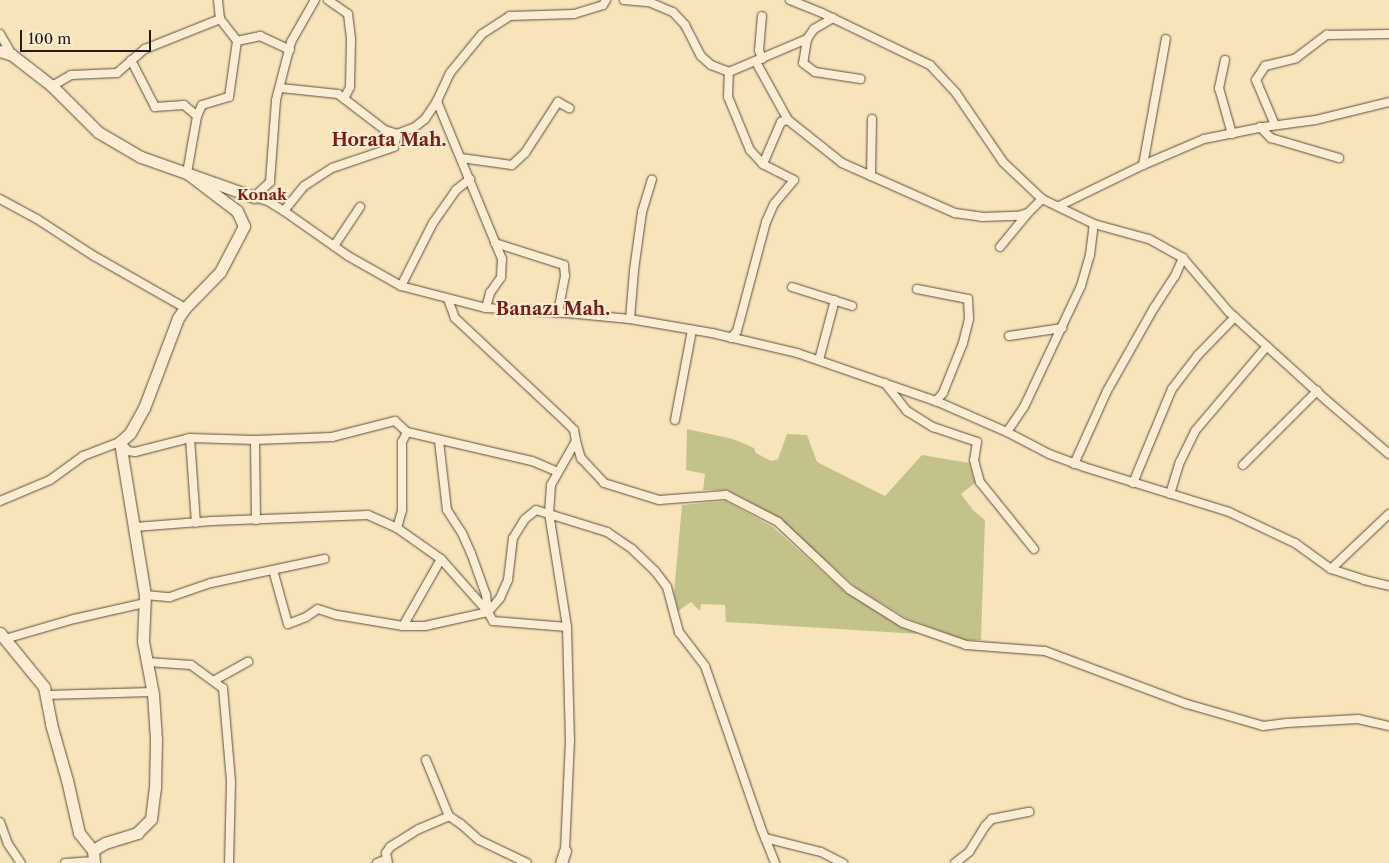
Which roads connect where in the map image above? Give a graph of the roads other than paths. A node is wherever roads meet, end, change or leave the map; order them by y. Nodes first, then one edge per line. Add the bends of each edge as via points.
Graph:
1 (218, 0) edge
2 (315, 0) edge
3 (328, 0) edge
4 (606, 0) edge
5 (624, 0) edge
6 (790, 0) edge
7 (762, 16) dead end
8 (833, 18) junction
9 (220, 19) junction
10 (0, 34) edge
11 (1389, 34) edge
12 (807, 38) junction
13 (1166, 39) dead end
14 (237, 41) junction
15 (290, 50) junction
16 (0, 51) edge
17 (12, 54) junction
18 (131, 60) junction
19 (759, 60) junction
20 (1225, 60) dead end
21 (729, 72) junction
22 (860, 79) dead end
23 (52, 86) junction
24 (281, 88) junction
25 (344, 99) junction
26 (437, 101) junction
27 (1389, 102) edge
28 (569, 108) dead end
29 (198, 116) junction
30 (872, 119) dead end
31 (788, 120) junction
32 (1276, 125) junction
33 (1260, 128) junction
34 (397, 134) junction
35 (1232, 134) junction
36 (461, 158) junction
37 (1339, 158) dead end
38 (763, 164) junction
39 (1143, 165) junction
40 (187, 173) junction
41 (871, 176) junction
42 (470, 179) junction
43 (652, 179) dead end
44 (270, 182) junction
45 (254, 198) junction
46 (0, 199) edge
47 (1042, 199) junction
48 (268, 201) junction
49 (1059, 206) junction
50 (360, 207) dead end
51 (284, 210) junction
52 (1028, 212) junction
53 (1094, 224) junction
54 (495, 242) junction
55 (334, 246) junction
56 (1000, 247) dead end
57 (1183, 258) junction
58 (401, 286) junction
59 (792, 287) dead end
60 (918, 288) dead end
61 (448, 300) junction
62 (835, 300) junction
63 (852, 306) dead end
64 (185, 308) junction
65 (486, 308) junction
66 (558, 312) junction
67 (1235, 317) junction
68 (630, 319) junction
69 (1062, 328) junction
70 (692, 330) junction
71 (1009, 336) dead end
72 (732, 338) junction
73 (1267, 346) junction
74 (819, 360) junction
75 (885, 383) junction
76 (1317, 392) junction
77 (936, 401) junction
78 (675, 420) dead end
79 (407, 432) junction
80 (1007, 432) junction
81 (190, 438) junction
82 (255, 440) junction
83 (576, 440) junction
84 (439, 441) junction
85 (120, 442) junction
86 (1389, 454) edge
87 (1074, 464) junction
88 (1243, 465) dead end
89 (558, 472) junction
90 (1133, 482) junction
91 (1170, 494) junction
92 (0, 501) edge
93 (549, 513) junction
94 (1389, 514) edge
95 (256, 520) junction
96 (196, 523) junction
97 (135, 527) junction
98 (397, 528) junction
99 (1034, 549) dead end
100 (324, 559) dead end
101 (441, 559) junction
102 (1330, 568) junction
103 (273, 570) junction
104 (1389, 586) edge
105 (145, 599) junction
106 (488, 612) junction
107 (403, 626) junction
108 (568, 626) junction
109 (3, 636) edge
110 (146, 662) junction
111 (248, 662) dead end
112 (215, 680) junction
113 (152, 692) junction
114 (46, 695) junction
115 (1389, 726) edge
116 (426, 760) dead end
117 (1029, 812) dead end
118 (449, 816) junction
119 (0, 822) edge
120 (765, 838) junction
121 (9, 846) junction
122 (565, 851) joint
123 (94, 858) edge
124 (388, 861) edge
125 (14, 863) edge
126 (21, 863) edge
127 (65, 863) edge
128 (229, 863) edge
129 (377, 863) edge
130 (527, 863) edge
131 (562, 863) edge
132 (776, 863) edge
133 (843, 863) edge
134 (955, 863) edge

1 - 9 street
2 - 15 street
3 - 25 street via 348,14 350,87
4 - 26 street via 603,5 574,14 510,16 482,34 450,73
5 - 21 street via 649,2 673,12 685,25 701,56 711,65
6 - 8 street
7 - 19 street
8 - 12 street via 814,29
8 - 47 street via 930,65 956,93 1003,162
9 - 14 street
9 - 18 street via 145,49
10 - 17 street
11 - 32 street via 1327,34 1296,58 1265,66 1256,80
12 - 19 street
12 - 22 street via 803,63 815,72
13 - 39 street
14 - 15 street via 260,36
14 - 29 street via 229,97 202,105
15 - 24 street
16 - 17 main road
17 - 23 main road
18 - 23 street via 117,73 71,76
18 - 29 street via 155,106 184,105
19 - 21 street
19 - 31 street
20 - 35 street via 1219,88
21 - 38 street via 728,97 750,150
23 - 40 main road via 98,132 141,157
24 - 25 street via 338,94
24 - 44 street via 276,100
25 - 34 street via 385,130
26 - 34 street via 425,119
26 - 36 street
27 - 32 street via 1316,120
28 - 36 street via 558,102 525,153 512,164
29 - 40 street
30 - 41 street
31 - 38 street via 781,122
31 - 41 street via 842,163
32 - 33 street
33 - 35 street
33 - 37 street via 1271,138
34 - 51 street via 394,147 332,168 304,186
35 - 39 street via 1204,139
36 - 42 street
38 - 72 street via 794,180 768,216 737,331
39 - 49 street
40 - 45 main road
40 - 64 main road via 238,211 244,226 220,272
41 - 52 street via 955,213 982,218 1018,216
42 - 54 street
42 - 58 street via 456,190 433,223
43 - 68 street via 642,212
44 - 45 street
44 - 48 street
45 - 48 street
46 - 64 street
47 - 49 street
47 - 52 street
48 - 51 street
49 - 53 street
50 - 55 street
51 - 55 street
52 - 56 street
53 - 57 street via 1149,238
53 - 69 street via 1090,256 1081,286
54 - 65 street via 502,260 501,277 490,293
54 - 66 street via 564,265
55 - 58 street
57 - 67 street
57 - 87 street via 1107,392
58 - 61 street
59 - 62 street
60 - 77 street via 968,299 969,318 962,343 943,394
61 - 65 street
61 - 83 street via 455,318 574,430
62 - 63 street
62 - 74 street
64 - 85 main road via 178,318 144,408 130,433
65 - 66 street
66 - 68 street
67 - 73 street
67 - 90 street via 1198,355 1172,389
68 - 70 street
69 - 71 street
69 - 80 street via 1024,407
70 - 72 street
70 - 78 street
72 - 74 street
73 - 76 street
73 - 91 street via 1196,431 1180,462
74 - 75 street
75 - 77 street
75 - 99 street via 906,411 933,427 978,442 974,460 980,482
76 - 86 street
76 - 88 street
77 - 80 street
79 - 82 street via 395,421 332,437
79 - 84 street
79 - 98 street via 402,442 402,510
80 - 87 street
81 - 82 street
81 - 85 street via 135,452 128,451
81 - 96 street
82 - 95 street
83 - 89 street
83 - 115 street via 582,458 604,483 660,500 726,495 778,522 849,589 903,623 966,645 1045,651 1187,704 1262,726 1358,719
84 - 89 street via 532,462
84 - 106 street via 447,510 471,553 486,595
85 - 92 street via 83,456 50,480
85 - 97 main road
87 - 90 street
89 - 93 street via 551,485
90 - 91 street
91 - 102 street via 1229,512 1288,539
93 - 106 street via 536,510 525,519 513,538 508,580 500,598
93 - 108 street
93 - 120 street via 607,532 632,549 667,587 679,632 705,666
94 - 102 street
95 - 96 street
95 - 98 street via 368,516
96 - 97 street
97 - 105 main road
98 - 101 street
100 - 103 street
101 - 106 street
101 - 107 street
102 - 104 street
103 - 105 street via 211,583 170,597
103 - 107 street via 288,624 318,609
105 - 109 street
105 - 110 main road via 143,641
106 - 107 street via 425,626
106 - 108 street via 493,621
108 - 122 street via 570,740
109 - 114 main road via 44,687
110 - 112 street via 191,665
110 - 113 main road
111 - 112 street
112 - 128 street via 223,688 226,716 230,782
113 - 114 street
113 - 123 main road via 156,739 151,819 137,833 105,843
114 - 123 main road via 79,833
116 - 118 street
117 - 134 street via 992,819 969,852
118 - 124 street via 390,847 386,853
118 - 130 street via 479,840
119 - 121 street
120 - 132 street
120 - 133 street via 821,852
121 - 125 street
121 - 126 street
122 - 131 main road
123 - 127 street
124 - 129 street

